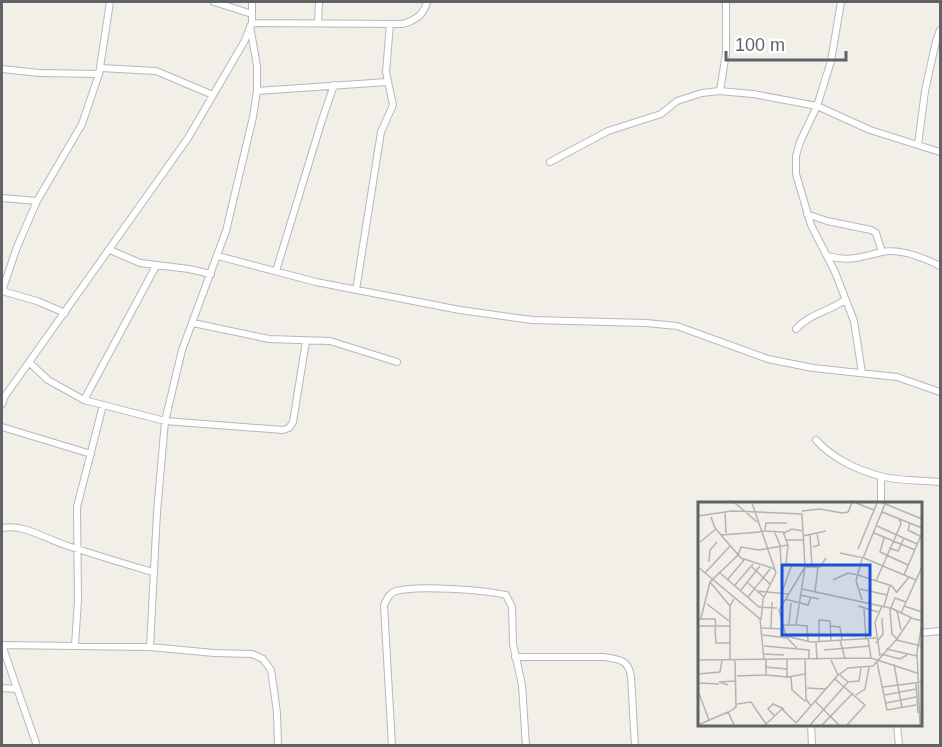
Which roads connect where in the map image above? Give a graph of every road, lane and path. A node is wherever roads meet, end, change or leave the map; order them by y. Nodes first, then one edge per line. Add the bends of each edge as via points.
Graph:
1 (110, 2) edge
2 (214, 2) edge
3 (252, 2) edge
4 (319, 2) edge
5 (427, 2) edge
6 (726, 2) edge
7 (841, 2) edge
8 (252, 14) junction
9 (318, 23) junction
10 (390, 24) junction
11 (251, 25) junction
12 (940, 30) edge
13 (2, 69) edge
14 (99, 71) junction
15 (387, 82) junction
16 (334, 86) junction
17 (257, 91) junction
18 (720, 91) junction
19 (213, 95) junction
20 (817, 106) junction
21 (918, 145) junction
22 (940, 152) edge
23 (550, 162) dead end
24 (2, 198) edge
25 (37, 201) junction
26 (807, 214) junction
27 (110, 249) junction
28 (882, 252) junction
29 (218, 256) junction
30 (827, 256) junction
31 (156, 266) junction
32 (940, 266) edge
33 (276, 272) junction
34 (211, 274) junction
35 (356, 290) junction
36 (2, 291) edge
37 (845, 300) junction
38 (66, 313) junction
39 (193, 323) junction
40 (796, 329) dead end
41 (306, 341) junction
42 (397, 362) dead end
43 (30, 363) junction
44 (862, 373) junction
45 (940, 392) edge
46 (3, 396) edge
47 (84, 400) junction
48 (2, 404) edge
49 (102, 405) junction
50 (165, 422) junction
51 (2, 427) edge
52 (816, 440) dead end
53 (91, 454) junction
54 (881, 477) junction
55 (940, 482) edge
56 (881, 502) edge
57 (2, 528) edge
58 (77, 549) junction
59 (153, 572) junction
60 (940, 631) edge
61 (921, 633) edge
62 (75, 645) junction
63 (150, 647) junction
64 (515, 657) junction
65 (2, 688) edge
66 (16, 689) junction
67 (812, 726) edge
68 (897, 726) edge
69 (37, 746) edge
70 (278, 746) edge
71 (392, 746) edge
72 (526, 746) edge
73 (635, 746) edge
74 (812, 746) edge
75 (899, 746) edge

1 - 14 street
2 - 8 street
3 - 8 street
4 - 9 street
5 - 10 street via 412,22
6 - 18 street via 726,52
7 - 20 street via 831,61
8 - 11 street
9 - 10 street
9 - 11 street
10 - 15 street
11 - 17 street
11 - 19 street
12 - 21 street via 925,91
13 - 14 street via 39,73
14 - 19 street via 156,71
14 - 25 street via 82,124
15 - 16 street
15 - 35 street via 393,105 381,132
16 - 17 street
16 - 33 street
17 - 29 street
18 - 20 street
18 - 23 street via 677,102 661,114 608,131
19 - 27 street via 188,138
20 - 21 street via 870,130
20 - 26 street via 796,156 796,174
21 - 22 street
24 - 25 street
25 - 36 street
26 - 28 street via 871,230 876,233
26 - 30 street
27 - 31 street
27 - 38 street
28 - 30 street via 854,259
28 - 32 street via 907,254
29 - 33 street
29 - 34 street
30 - 37 street
31 - 34 street
31 - 47 street
33 - 35 street
34 - 39 street
35 - 44 street via 532,320 677,326 768,358
36 - 38 street
37 - 40 street
37 - 44 street via 854,321
38 - 43 street
39 - 41 street via 269,339
39 - 50 street via 182,350
41 - 42 street via 330,341
41 - 50 street via 289,428
43 - 46 street
43 - 47 street via 48,380
44 - 45 street via 897,377
46 - 48 street
47 - 49 street
49 - 50 street
49 - 53 street
50 - 59 street
51 - 53 street
52 - 54 street via 838,459
53 - 58 street via 77,507
54 - 55 street
54 - 56 street
57 - 58 street via 27,529
58 - 59 street
58 - 62 street
59 - 63 street
60 - 61 street
62 - 63 street
62 - 66 street via 2,645
63 - 70 street via 252,654 263,659 273,680
64 - 71 street via 512,607 506,595 395,591 384,605
64 - 72 street via 522,685
64 - 73 street via 604,657 626,663 631,677
65 - 66 street
66 - 69 street
67 - 74 street
68 - 75 street

